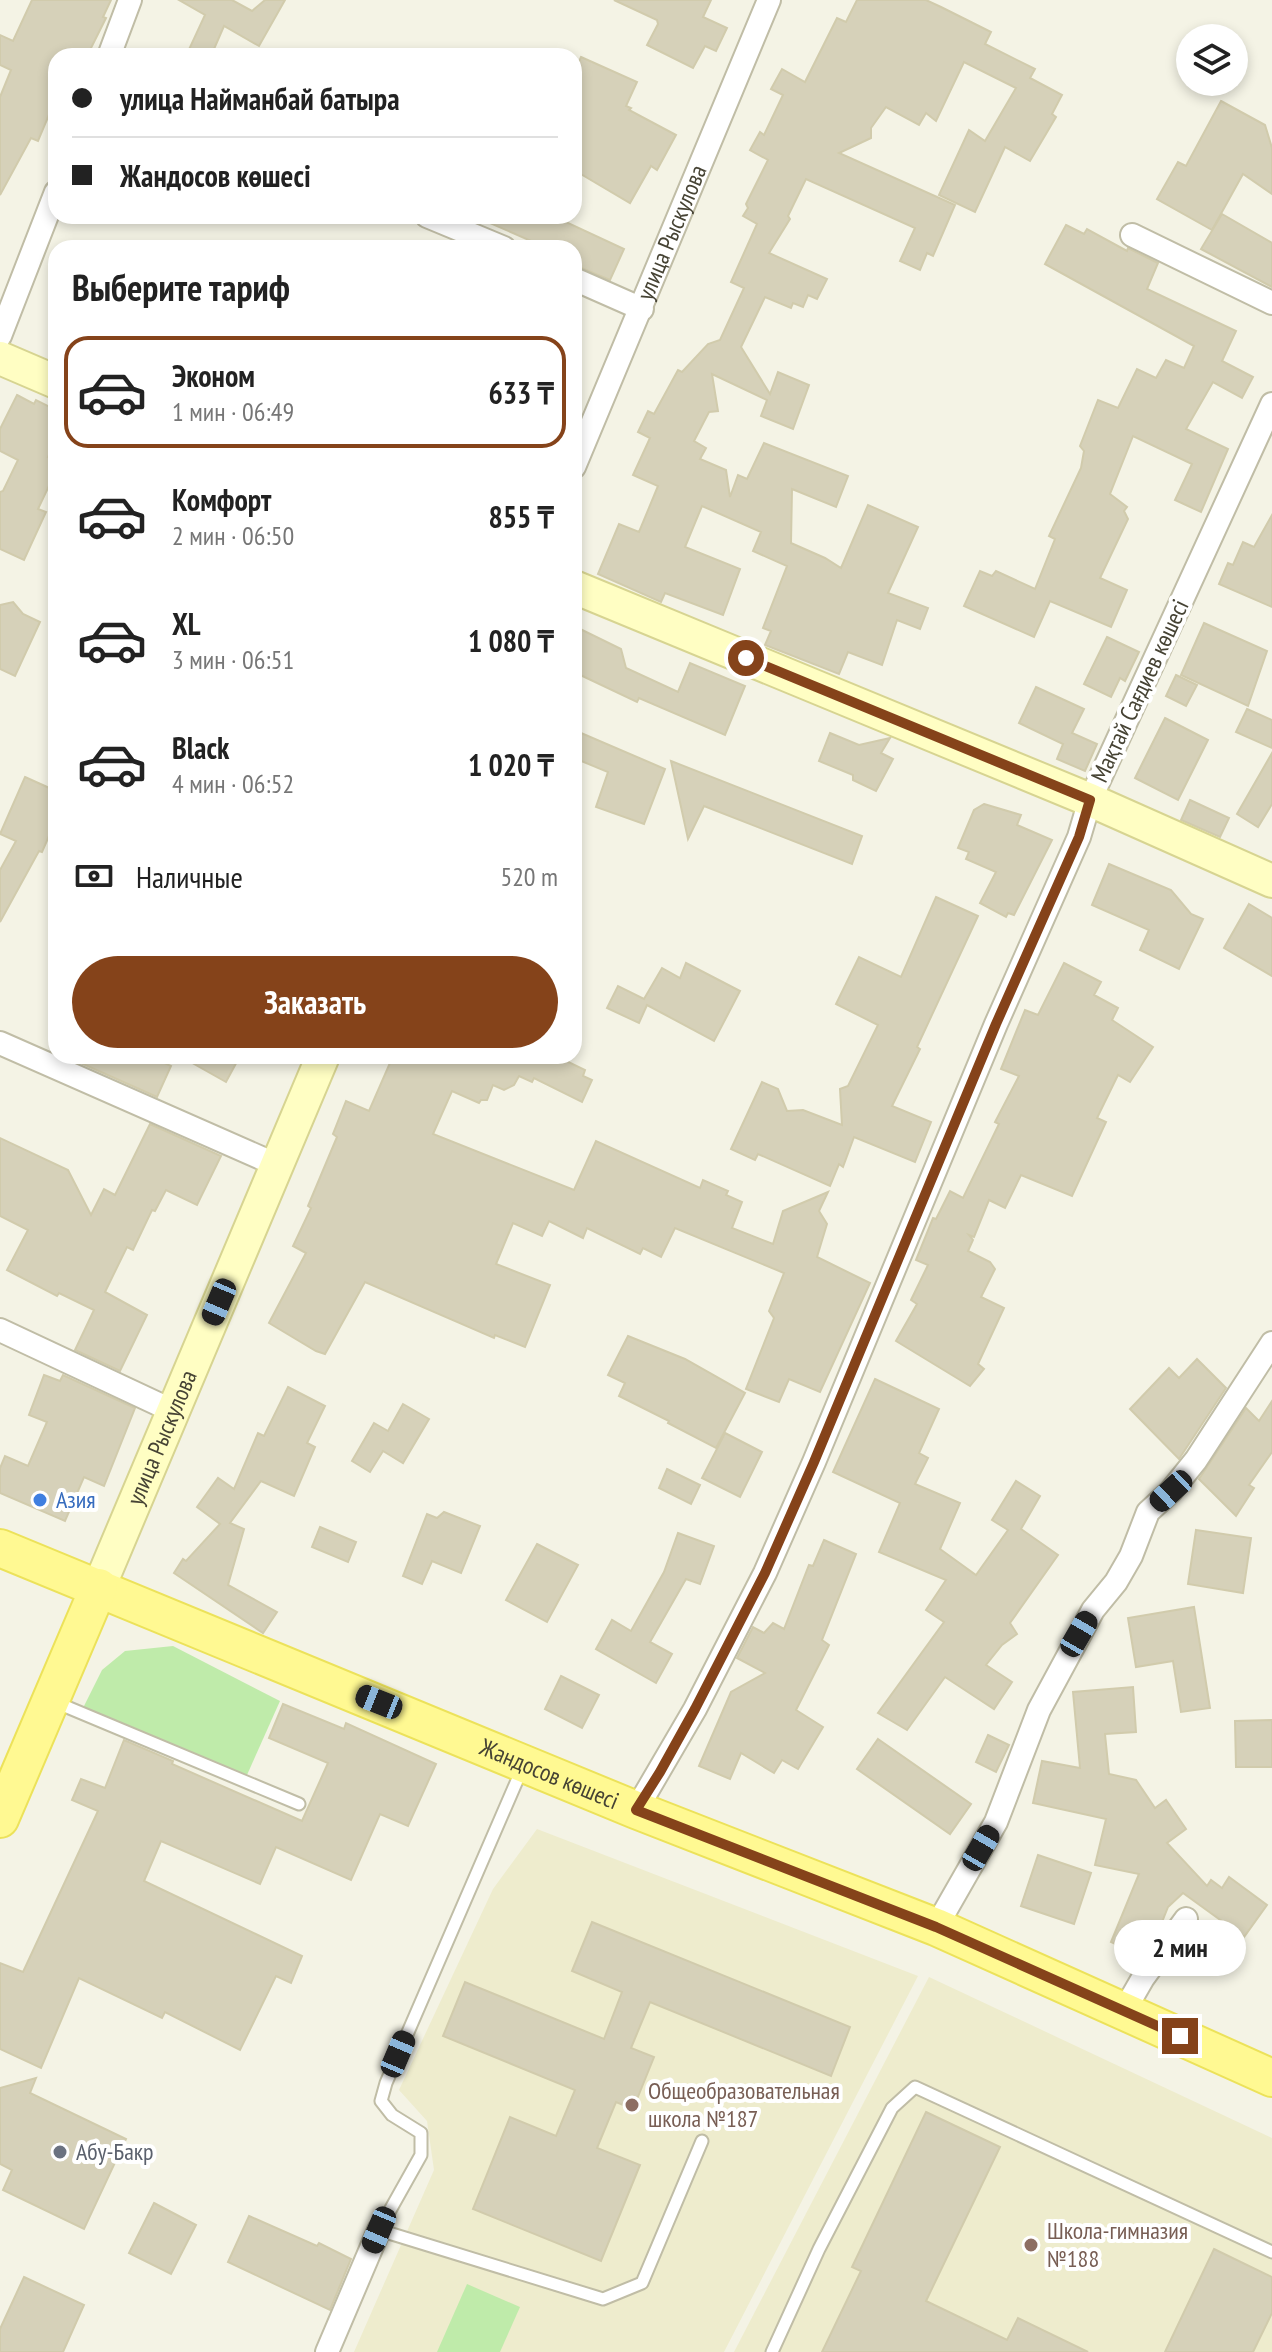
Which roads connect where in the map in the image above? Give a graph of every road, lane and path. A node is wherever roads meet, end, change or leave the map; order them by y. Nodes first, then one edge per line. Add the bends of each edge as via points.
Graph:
1 (130, 0) edge
2 (769, 0) edge
3 (112, 48) edge
4 (48, 213) edge
5 (446, 224) edge
6 (1132, 235) dead end
7 (485, 240) edge
8 (582, 283) edge
9 (1272, 303) edge
10 (642, 309) junction
11 (0, 336) edge
12 (0, 358) edge
13 (48, 379) edge
14 (1272, 404) edge
15 (582, 448) edge
16 (582, 590) edge
17 (1090, 800) junction
18 (1268, 874) edge
19 (0, 1043) edge
20 (320, 1064) edge
21 (277, 1165) junction
22 (0, 1330) edge
23 (1272, 1343) edge
24 (173, 1411) junction
25 (12, 1553) edge
26 (99, 1587) junction
27 (174, 1618) junction
28 (69, 1658) junction
29 (50, 1700) junction
30 (525, 1762) junction
31 (299, 1804) dead end
32 (636, 1810) junction
33 (0, 1819) edge
34 (1186, 1919) dead end
35 (936, 1927) junction
36 (1124, 2011) junction
37 (1272, 2078) edge
38 (702, 2141) dead end
39 (379, 2230) junction
40 (1272, 2252) edge
41 (327, 2352) edge
42 (772, 2352) edge

1 - 3 street
2 - 10 street, улица Рыскулова
4 - 11 street
5 - 7 street
6 - 9 street
8 - 10 street
10 - 15 street, улица Рыскулова
12 - 13 street
14 - 17 street, Мақтай Сағдиев көшесі
16 - 17 street
17 - 18 street
17 - 32 street, Мақтай Сағдиев көшесі via 1079,837 765,1573
19 - 21 street
20 - 21 street, улица Рыскулова
21 - 24 street, улица Рыскулова
22 - 24 street
23 - 35 street via 1196,1460 1148,1512 1131,1556 1093,1610 1039,1710 996,1822
24 - 26 street, улица Рыскулова
25 - 26 main road, Жандосов көшесі
25 - 28 main road via 64,1596 73,1623
26 - 27 main road, Жандосов көшесі
26 - 28 main road, улица Рыскулова
27 - 28 main road via 119,1621 94,1631
27 - 30 main road, Жандосов көшесі
28 - 29 main road, улица Рыскулова
29 - 31 lane
29 - 33 main road, улица Рыскулова
30 - 32 main road, Жандосов көшесі
30 - 39 lane via 386,2083 381,2101 392,2115 421,2133 421,2155
32 - 35 main road, Жандосов көшесі
34 - 36 street
35 - 36 main road, Жандосов көшесі
36 - 37 main road, Жандосов көшесі
38 - 39 lane via 642,2283 603,2299
39 - 41 street
40 - 42 lane via 915,2087 892,2108

